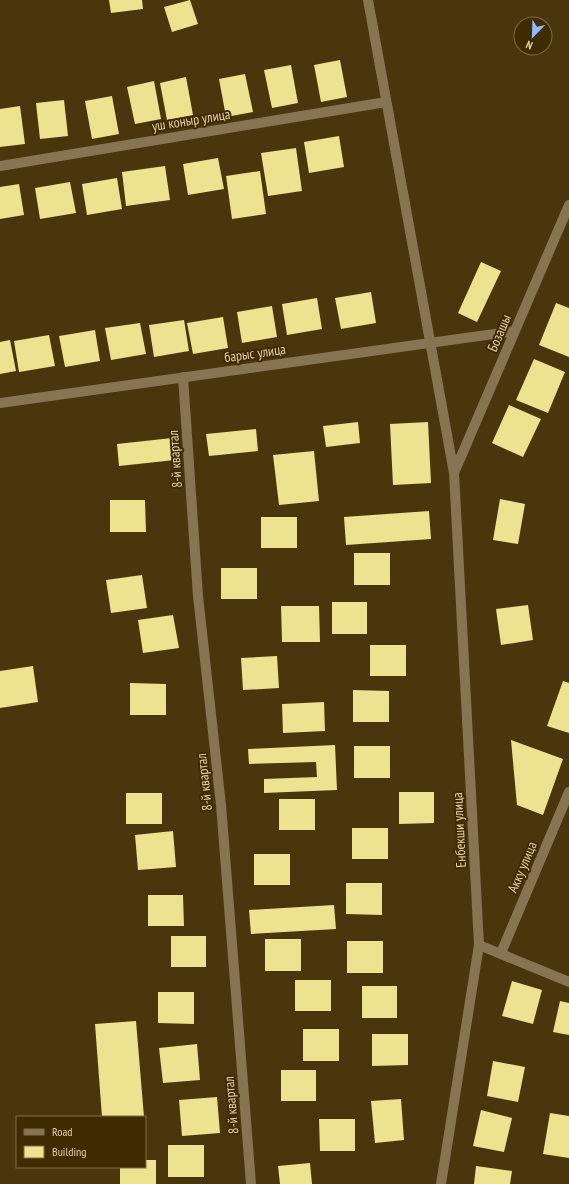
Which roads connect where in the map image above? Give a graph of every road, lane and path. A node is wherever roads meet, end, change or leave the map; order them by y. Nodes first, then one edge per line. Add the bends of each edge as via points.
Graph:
1 (368, 0) edge
2 (386, 102) junction
3 (0, 166) edge
4 (569, 205) edge
5 (515, 331) junction
6 (430, 343) junction
7 (183, 377) junction
8 (0, 403) edge
9 (454, 472) junction
10 (569, 792) edge
11 (479, 944) junction
12 (500, 953) junction
13 (569, 982) edge
14 (252, 1184) edge
15 (441, 1184) edge

1 - 2 street, Енбекши улица
2 - 3 street, уш коныр улица
2 - 6 street, Енбекши улица
4 - 5 street, Бозашы
5 - 6 street, барыс улица
5 - 9 street, Бозашы
6 - 7 street, барыс улица
6 - 9 street, Енбекши улица
7 - 8 street, барыс улица
7 - 14 street, 8-й квартал via 198,596 221,805
9 - 11 street, Енбекши улица
10 - 12 street, Акку улица
11 - 12 street
11 - 15 street, Енбекши улица
12 - 13 street

